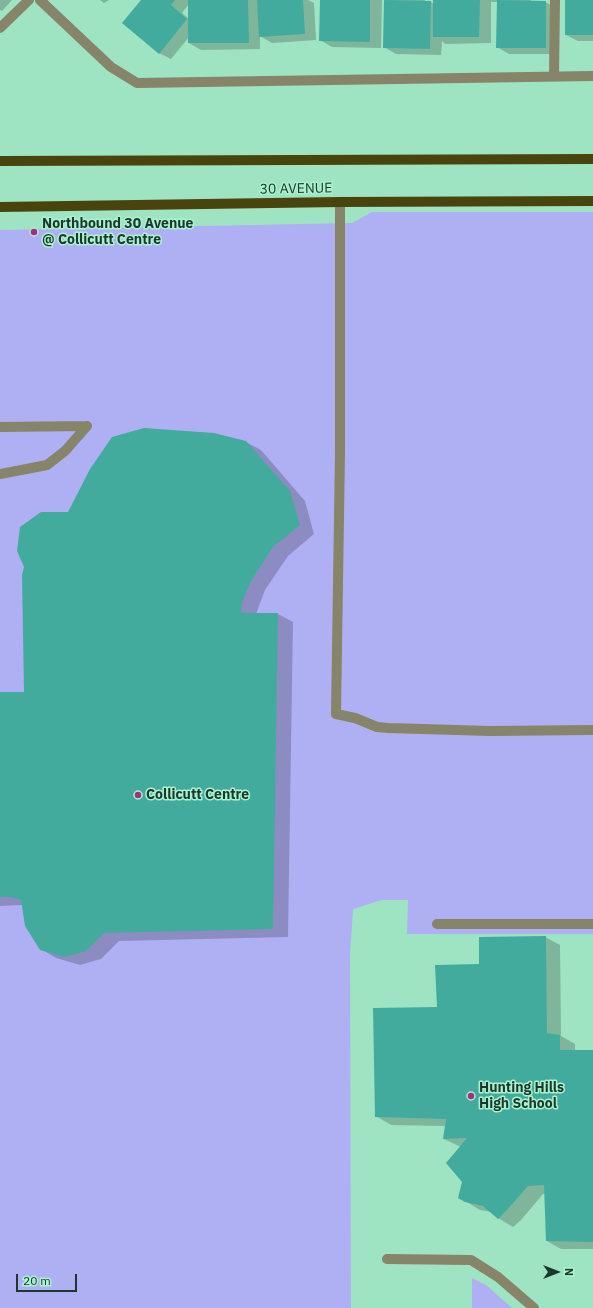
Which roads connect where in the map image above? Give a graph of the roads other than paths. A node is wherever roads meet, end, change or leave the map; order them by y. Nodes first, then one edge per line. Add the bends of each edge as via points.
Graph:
1 (29, 0) edge
2 (40, 0) edge
3 (556, 0) edge
4 (0, 28) edge
5 (554, 76) junction
6 (593, 76) edge
7 (593, 159) edge
8 (0, 161) edge
9 (593, 201) edge
10 (340, 202) junction
11 (0, 207) edge
12 (0, 427) edge
13 (0, 474) edge
14 (593, 730) edge
15 (436, 924) dead end
16 (593, 924) edge
17 (387, 1259) dead end
18 (534, 1308) edge

1 - 4 lane
2 - 5 lane via 111,67 138,83
3 - 5 lane
5 - 6 lane
7 - 8 main road, 30 AVENUE
9 - 10 main road, 30 AVENUE
10 - 11 main road, 30 AVENUE
10 - 14 lane via 336,714 388,728 490,731
12 - 13 lane via 87,426 65,451 47,465
15 - 16 lane
17 - 18 lane via 471,1260 498,1277

